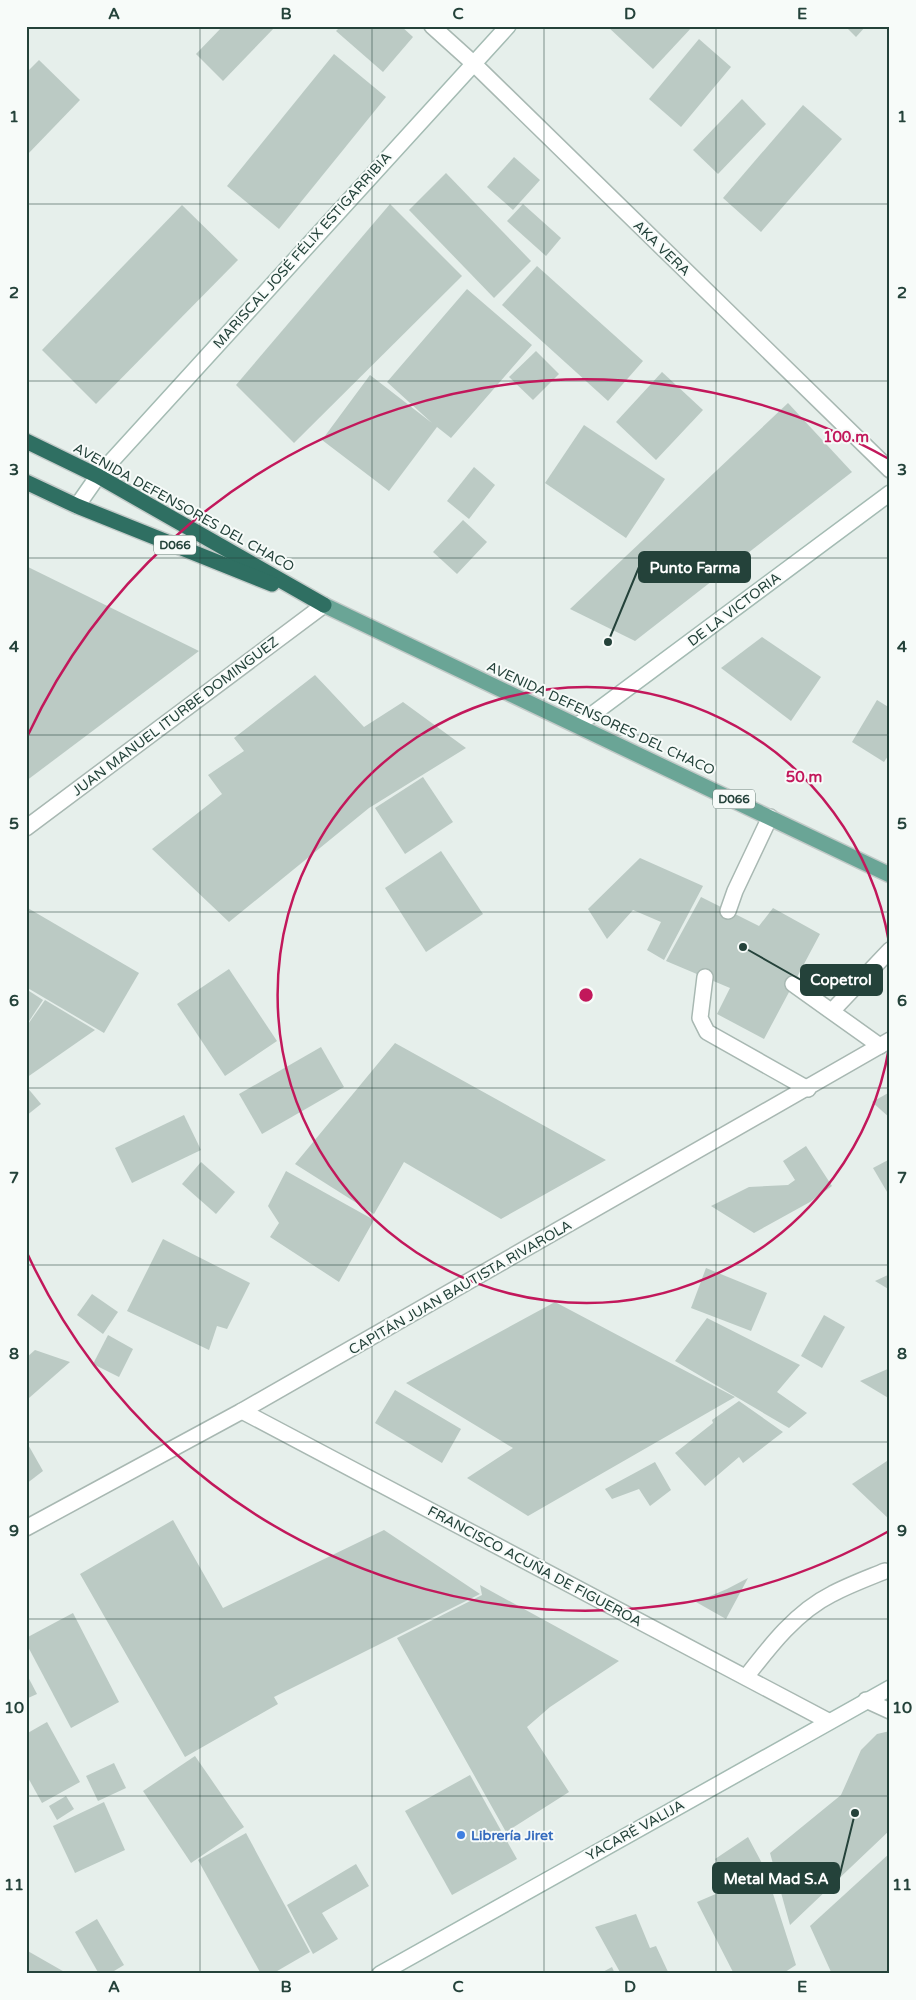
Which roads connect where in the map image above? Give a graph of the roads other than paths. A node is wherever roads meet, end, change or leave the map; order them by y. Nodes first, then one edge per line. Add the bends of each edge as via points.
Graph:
1 (432, 26) edge
2 (508, 26) edge
3 (472, 63) junction
4 (26, 441) edge
5 (890, 470) edge
6 (98, 476) junction
7 (26, 482) edge
8 (890, 492) edge
9 (77, 506) junction
10 (324, 605) junction
11 (578, 725) junction
12 (770, 817) junction
13 (26, 828) edge
14 (890, 875) edge
15 (728, 911) dead end
16 (890, 950) edge
17 (705, 977) dead end
18 (793, 984) dead end
19 (832, 1011) junction
20 (885, 1043) edge
21 (808, 1088) junction
22 (242, 1411) junction
23 (26, 1528) edge
24 (885, 1571) dead end
25 (746, 1677) junction
26 (890, 1688) edge
27 (866, 1700) junction
28 (890, 1711) edge
29 (828, 1721) junction
30 (380, 1974) edge

1 - 3 street, AKA VERA
2 - 3 street, MARISCAL JOSÉ FÉLIX ESTIGARRIBIA
3 - 5 street, AKA VERA
3 - 6 street, MARISCAL JOSÉ FÉLIX ESTIGARRIBIA
4 - 6 highway, AVENIDA DEFENSORES DEL CHACO / D066
6 - 9 street, MARISCAL JOSÉ FÉLIX ESTIGARRIBIA
6 - 10 highway, AVENIDA DEFENSORES DEL CHACO / D066
7 - 9 highway, AVENIDA DEFENSORES DEL CHACO / D066
8 - 11 street, DE LA VICTORIA
9 - 10 highway, AVENIDA DEFENSORES DEL CHACO / D066
10 - 11 main road, AVENIDA DEFENSORES DEL CHACO / D066
10 - 13 street, JUAN MANUEL ITURBE DOMINGUEZ
11 - 12 main road, AVENIDA DEFENSORES DEL CHACO / D066
12 - 14 main road, AVENIDA DEFENSORES DEL CHACO / D066
12 - 15 street via 734,891
16 - 19 street
17 - 21 street via 700,1018 707,1032
18 - 19 street
19 - 20 street
20 - 21 street, CAPITÁN JUAN BAUTISTA RIVAROLA
21 - 22 street, CAPITÁN JUAN BAUTISTA RIVAROLA
22 - 23 street, CAPITÁN JUAN BAUTISTA RIVAROLA
22 - 25 street, FRANCISCO ACUÑA DE FIGUEROA
24 - 25 street via 830,1594 806,1612 773,1642
25 - 29 street, FRANCISCO ACUÑA DE FIGUEROA
26 - 27 street, YACARÉ VALIJA
27 - 28 street
27 - 29 street, YACARÉ VALIJA
29 - 30 street, YACARÉ VALIJA

